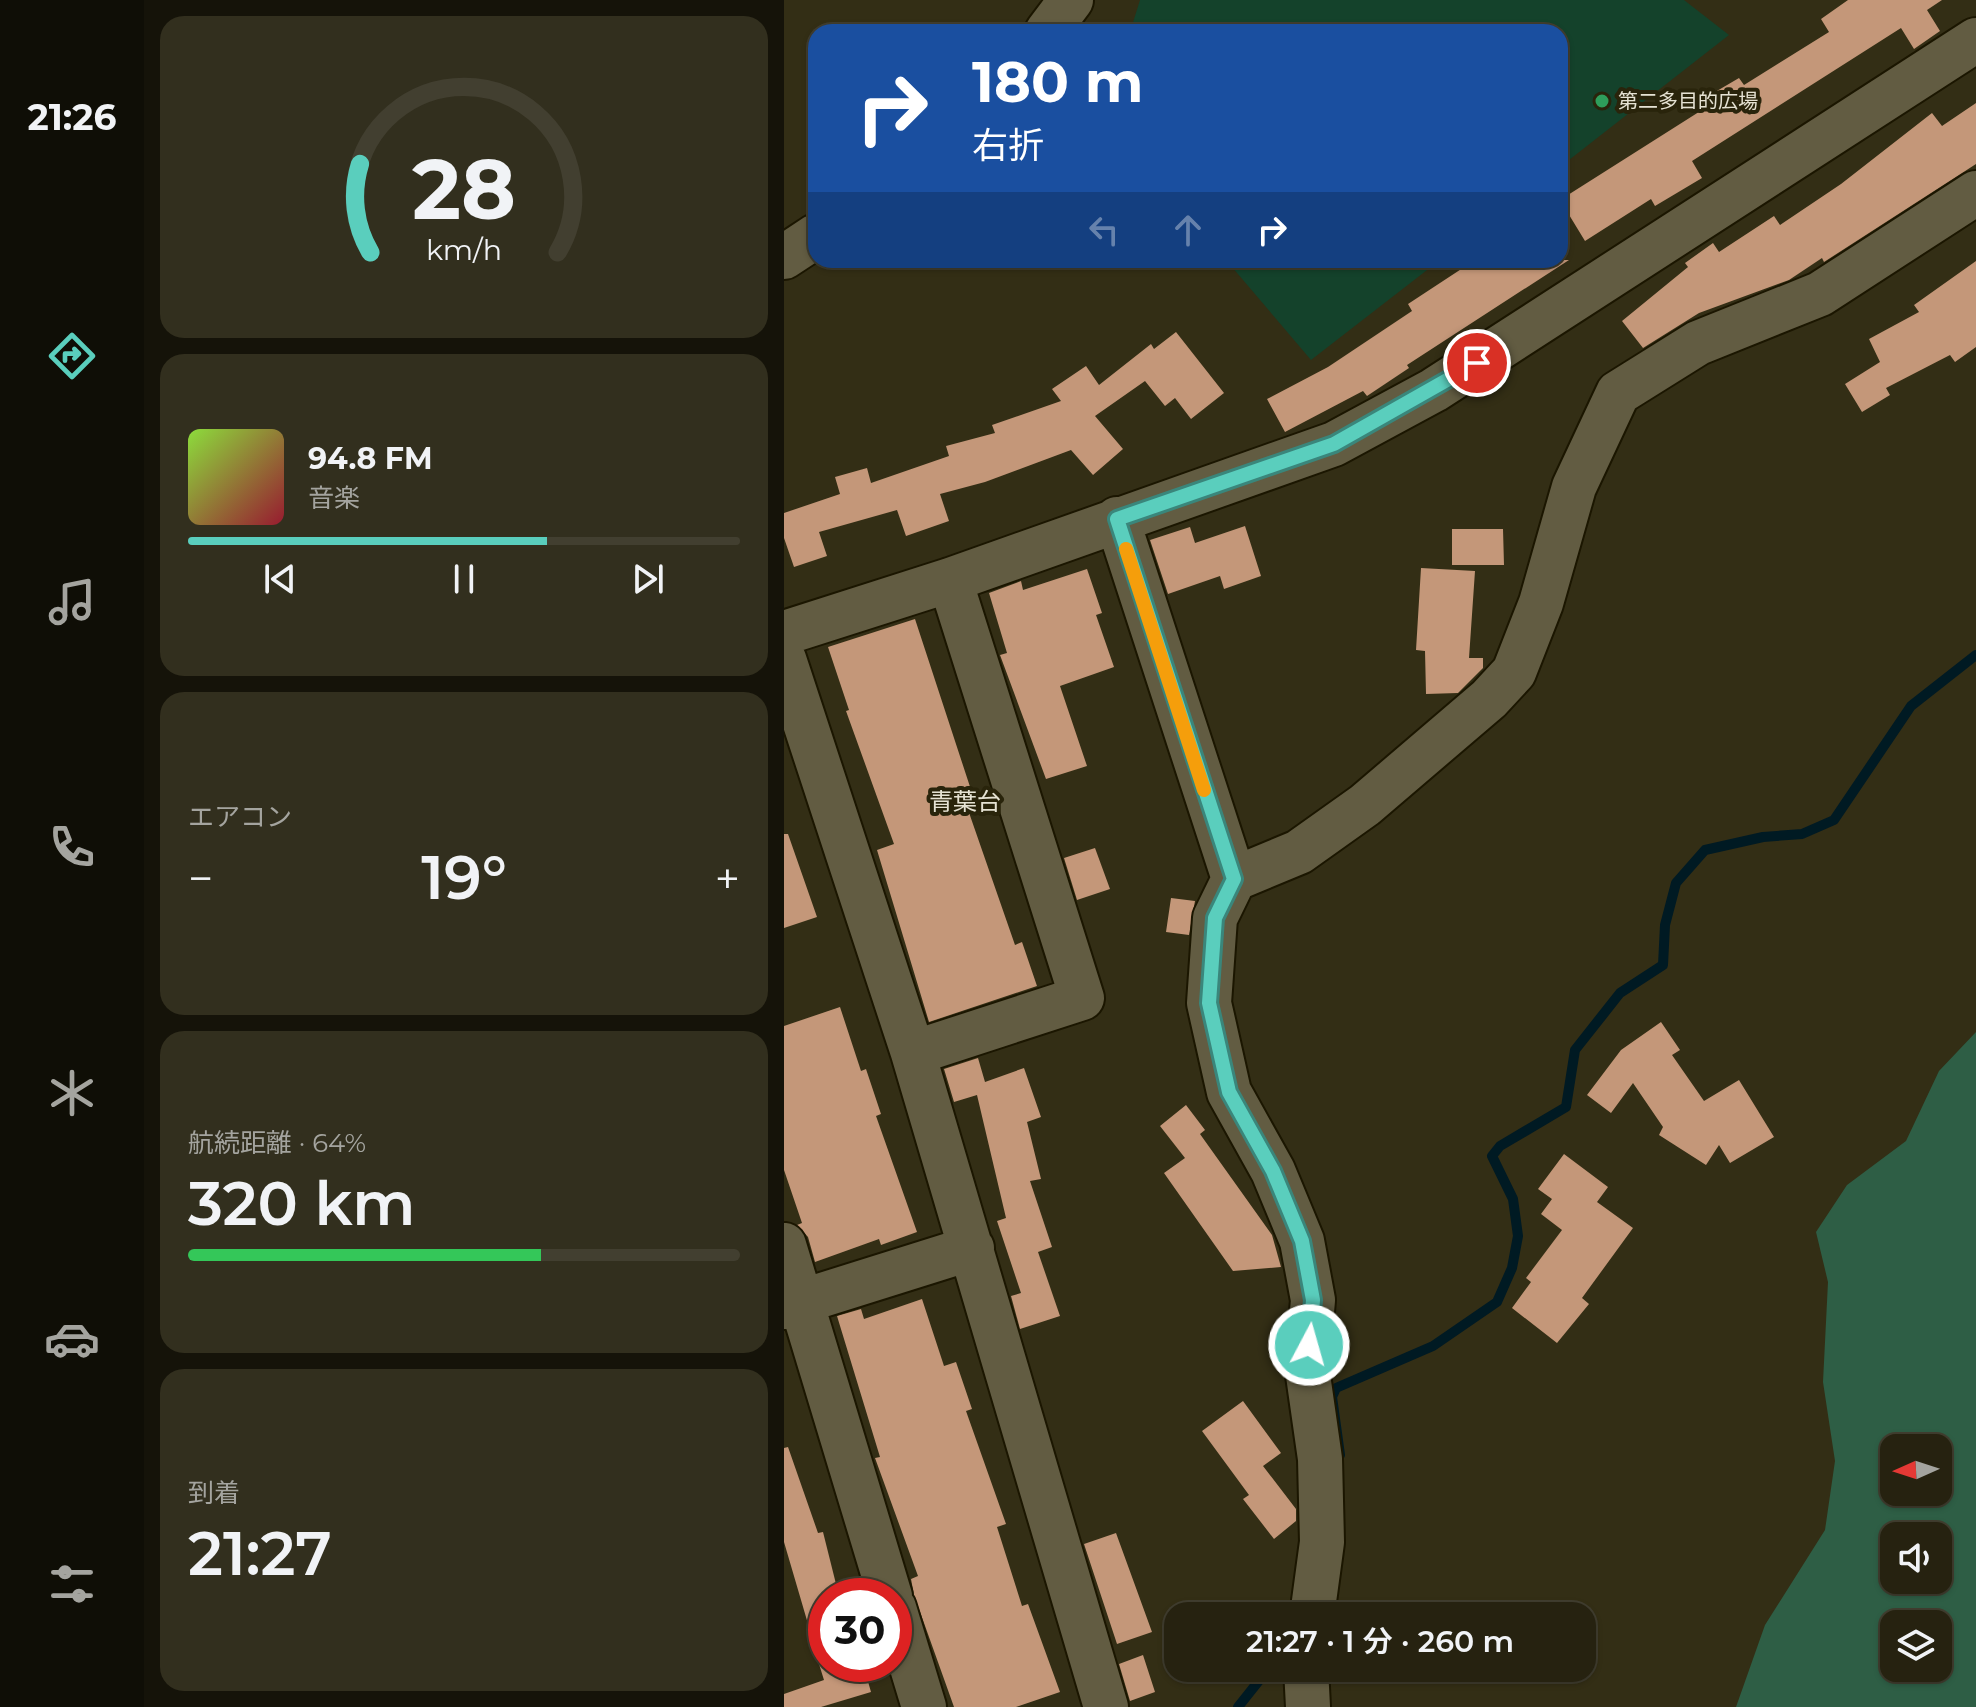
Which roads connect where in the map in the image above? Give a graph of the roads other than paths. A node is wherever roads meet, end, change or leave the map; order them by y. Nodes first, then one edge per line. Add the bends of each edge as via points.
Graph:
1 (1071, 0) edge
2 (1053, 24) edge
3 (1976, 40) edge
4 (1976, 193) edge
5 (808, 241) edge
6 (784, 257) edge
7 (1117, 519) junction
8 (950, 580) junction
9 (784, 633) edge
10 (784, 659) edge
11 (1234, 879) junction
12 (913, 1053) junction
13 (784, 1245) edge
14 (972, 1248) junction
15 (793, 1304) edge
16 (884, 1578) edge
17 (1314, 1602) edge
18 (912, 1667) edge
19 (1307, 1682) edge
20 (924, 1707) edge
21 (1106, 1707) edge
22 (1308, 1707) edge

1 - 2 street
3 - 7 street via 1434,390 1334,444
4 - 11 street via 1820,294 1698,343 1618,393 1574,487 1541,603 1514,672 1365,805 1299,852
5 - 6 street
7 - 8 street
7 - 11 street
8 - 9 street
8 - 12 street via 1082,998
10 - 12 street
11 - 17 street via 1215,918 1209,1003 1229,1092 1273,1171 1302,1241 1313,1300 1307,1368 1320,1459 1322,1542
12 - 14 street
13 - 15 street
14 - 15 street
14 - 21 street
15 - 16 street
18 - 20 street
19 - 22 street

